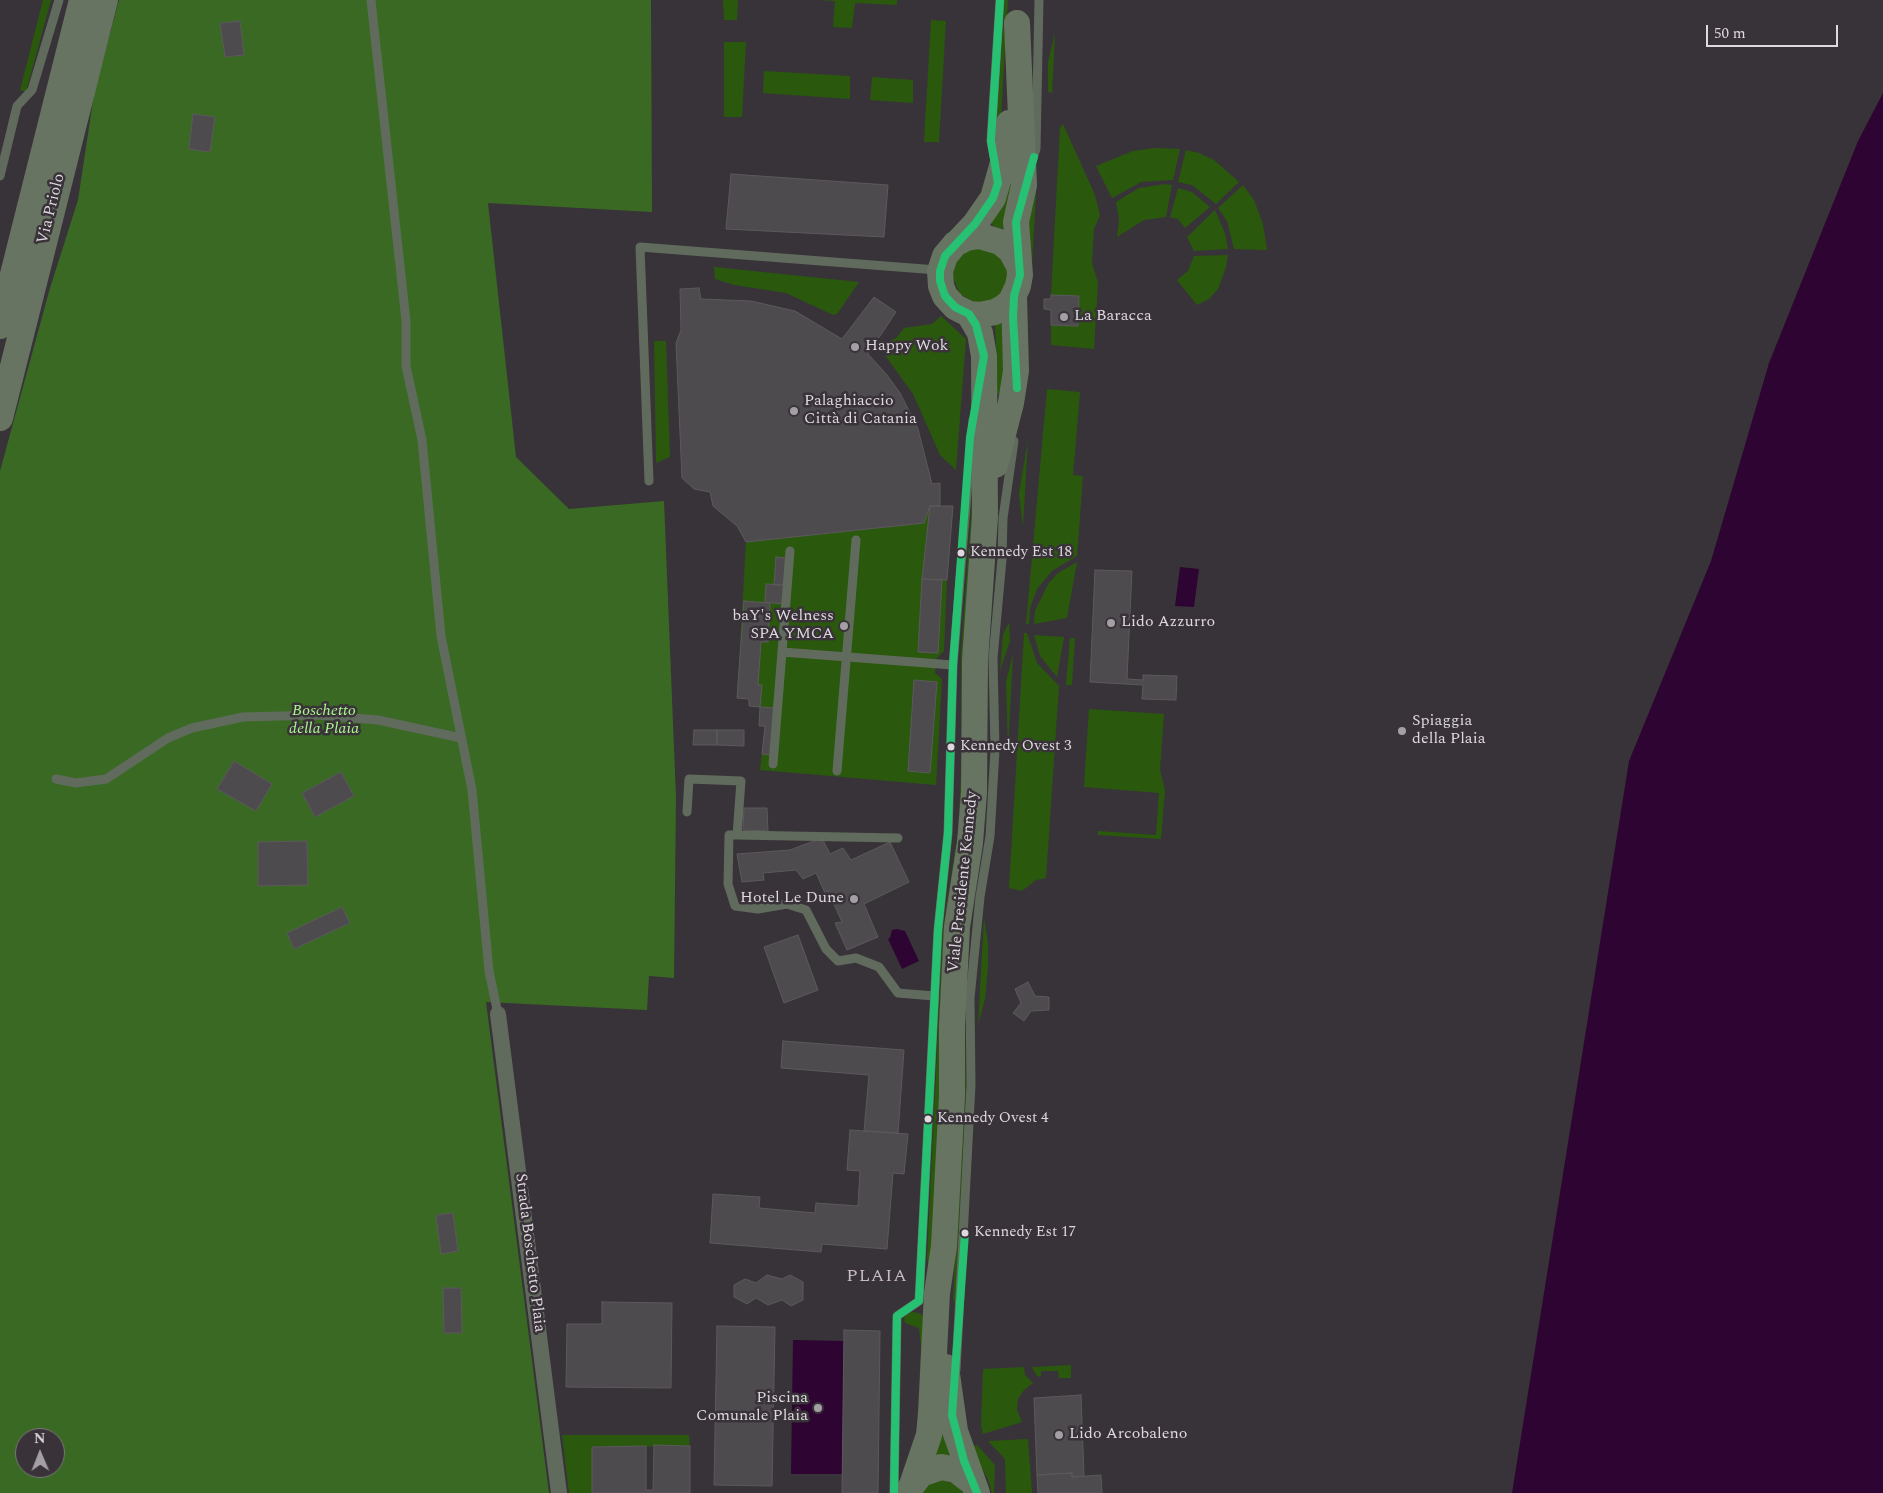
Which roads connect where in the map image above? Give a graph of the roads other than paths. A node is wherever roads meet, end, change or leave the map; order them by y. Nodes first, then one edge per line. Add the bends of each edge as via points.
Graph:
1 (59, 0) edge
2 (82, 0) edge
3 (104, 0) edge
4 (371, 0) edge
5 (1000, 0) edge
6 (1039, 0) edge
7 (1018, 11) edge
8 (0, 176) edge
9 (998, 183) junction
10 (1024, 185) junction
11 (959, 241) junction
12 (1018, 264) junction
13 (940, 271) junction
14 (1014, 296) junction
15 (969, 314) junction
16 (0, 326) edge
17 (984, 356) junction
18 (1016, 371) junction
19 (0, 418) edge
20 (649, 481) dead end
21 (985, 517) junction
22 (856, 540) dead end
23 (790, 551) dead end
24 (782, 652) junction
25 (847, 657) junction
26 (952, 665) junction
27 (461, 738) junction
28 (773, 764) dead end
29 (838, 771) dead end
30 (56, 780) dead end
31 (687, 812) dead end
32 (737, 835) junction
33 (898, 838) dead end
34 (934, 996) junction
35 (498, 1014) joint
36 (944, 1246) junction
37 (928, 1297) junction
38 (952, 1415) junction
39 (975, 1488) edge
40 (905, 1489) edge
41 (559, 1493) edge

1 - 8 lane via 32,90 17,106
2 - 16 main road, Via Priolo
3 - 19 main road, Via Priolo
4 - 27 lane via 406,321 406,366 422,440 442,636
5 - 9 lane via 991,141
6 - 10 lane via 1036,149
7 - 9 main road via 1008,145
7 - 10 main road
9 - 11 main road via 993,198
10 - 12 main road via 1016,222
11 - 12 main road via 980,236 994,238 1006,246
11 - 13 main road via 945,256
12 - 14 main road via 1019,280
13 - 15 main road via 945,296 955,307
13 - 20 lane via 640,247
14 - 15 main road via 995,312
14 - 18 main road
15 - 17 main road via 980,333
17 - 21 main road
17 - 26 lane via 970,437
18 - 21 main road
18 - 38 lane via 1017,403 1003,518 993,658 995,750 990,836 970,998 971,1102
21 - 36 main road, Viale Presidente Kennedy via 975,661 974,793 957,927 953,989 952,1096
22 - 25 lane
23 - 24 lane
24 - 25 lane
24 - 28 lane
25 - 26 lane
25 - 29 lane
26 - 34 lane via 948,833
27 - 30 lane via 378,720 318,715 243,717 192,728 168,738 106,779 76,783
27 - 35 lane via 472,790 489,971
31 - 32 lane via 689,779 741,781
32 - 33 lane
32 - 34 lane via 728,835 728,884 735,906 758,908 787,904 806,910 826,949 838,961 856,958 880,967 898,993
34 - 37 lane
35 - 41 street, Strada Boschetto Plaia
36 - 37 main road
36 - 38 main road via 945,1349
37 - 40 main road via 929,1435
37 - 40 lane via 897,1316
38 - 39 main road
39 - 40 main road via 956,1470 941,1467 925,1472

